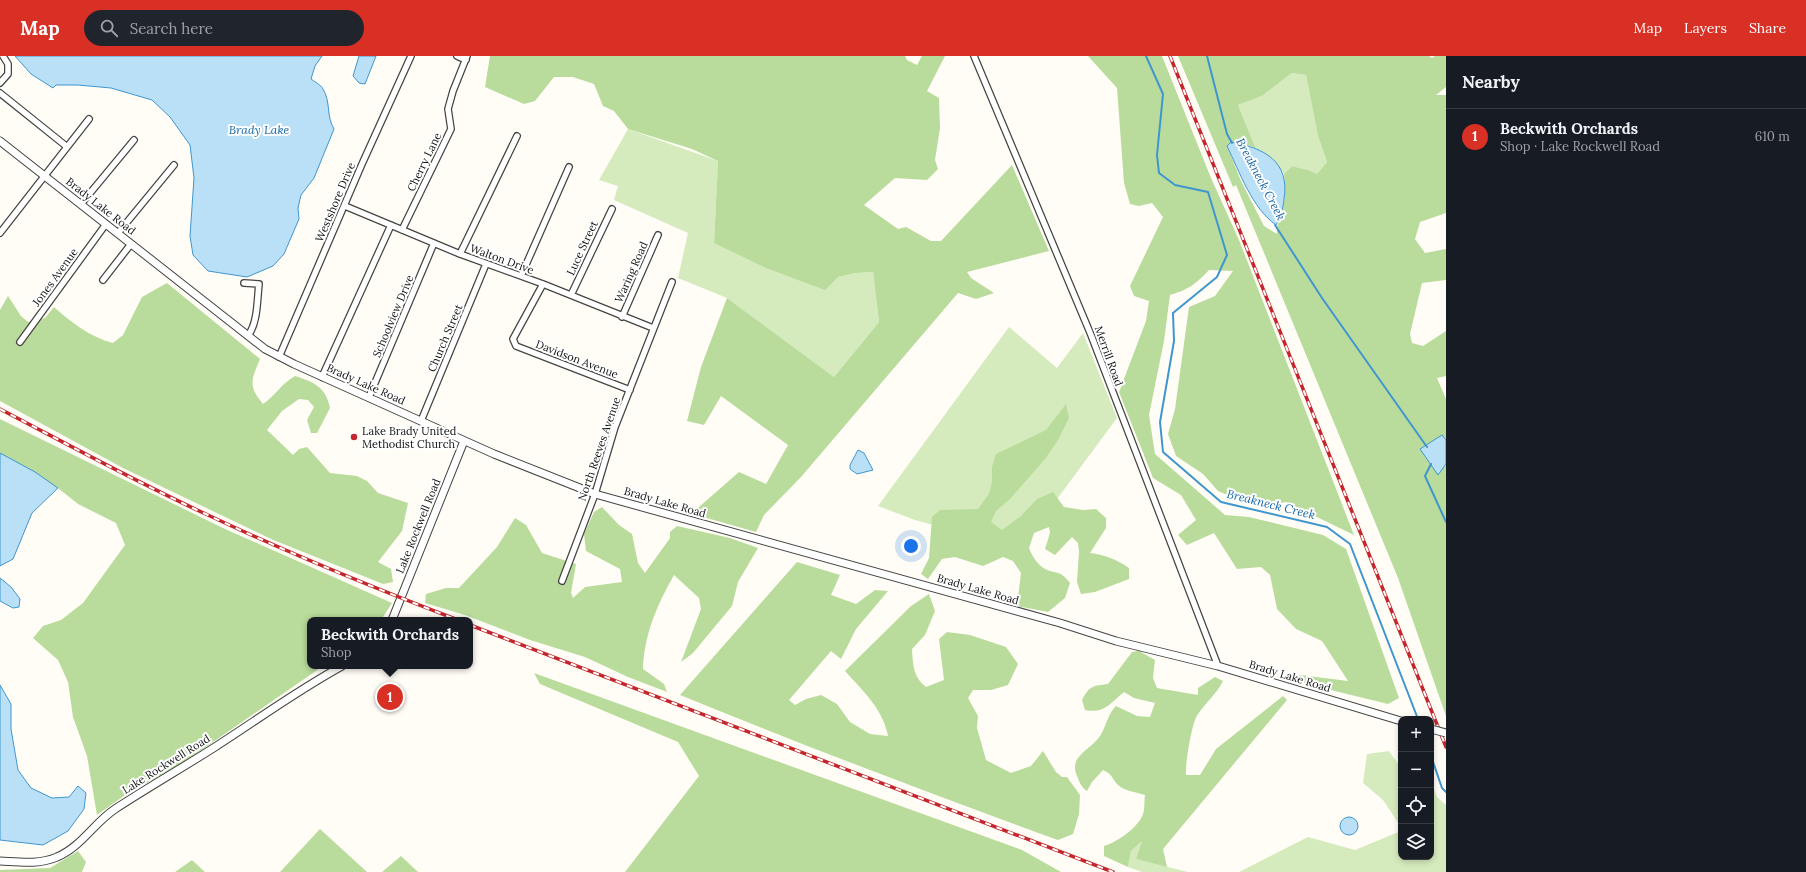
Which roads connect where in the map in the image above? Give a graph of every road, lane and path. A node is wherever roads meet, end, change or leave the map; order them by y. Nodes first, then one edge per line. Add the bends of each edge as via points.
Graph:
1 (3, 56) edge
2 (411, 56) edge
3 (457, 56) edge
4 (974, 56) edge
5 (467, 58) edge
6 (0, 83) edge
7 (0, 93) edge
8 (89, 119) dead end
9 (517, 136) dead end
10 (134, 140) dead end
11 (0, 141) edge
12 (66, 146) junction
13 (174, 165) dead end
14 (569, 166) dead end
15 (44, 175) junction
16 (81, 204) junction
17 (345, 206) junction
18 (612, 209) dead end
19 (106, 224) junction
20 (391, 225) junction
21 (402, 230) junction
22 (0, 233) edge
23 (118, 233) junction
24 (658, 235) dead end
25 (434, 243) junction
26 (131, 244) junction
27 (460, 254) junction
28 (486, 264) junction
29 (521, 276) junction
30 (103, 280) dead end
31 (672, 282) dead end
32 (244, 283) dead end
33 (543, 284) junction
34 (571, 295) junction
35 (622, 317) junction
36 (653, 328) junction
37 (248, 336) junction
38 (20, 342) dead end
39 (279, 357) junction
40 (322, 377) junction
41 (630, 390) junction
42 (370, 397) junction
43 (422, 421) junction
44 (464, 441) junction
45 (595, 494) junction
46 (562, 580) dead end
47 (393, 617) edge
48 (1218, 666) junction
49 (337, 669) edge
50 (1398, 720) edge
51 (1434, 730) edge
52 (1446, 733) edge
53 (0, 861) edge

1 - 6 street via 8,64 8,74
2 - 17 street, Westshore Drive
3 - 5 street
4 - 48 street, Merrill Road via 1091,335
5 - 21 street, Cherry Lane via 448,109 451,129
7 - 12 street
8 - 12 street
9 - 27 street
10 - 16 street
11 - 15 street, Brady Lake Road
12 - 15 street
13 - 23 street
14 - 29 street
15 - 16 street, Brady Lake Road
15 - 22 street
16 - 19 street, Brady Lake Road
17 - 20 street, Walton Drive
17 - 39 street, Westshore Drive
18 - 34 street, Luce Street
19 - 23 street, Brady Lake Road
19 - 38 street, Jones Avenue
20 - 21 street, Walton Drive
20 - 40 street
21 - 25 street, Walton Drive
23 - 26 street, Brady Lake Road
24 - 35 street, Waring Road
25 - 27 street, Walton Drive
25 - 42 street, Schoolview Drive
26 - 30 street
26 - 37 street, Brady Lake Road
27 - 28 street, Walton Drive
28 - 29 street, Walton Drive
28 - 43 street, Church Street
29 - 33 street, Walton Drive
31 - 36 street, North Reeves Avenue
32 - 37 street via 259,284 256,316
33 - 34 street, Walton Drive
33 - 41 street, Davidson Avenue via 513,339 516,346
34 - 35 street, Walton Drive
35 - 36 street, Walton Drive
36 - 41 street, North Reeves Avenue
37 - 39 street, Brady Lake Road
39 - 40 street, Brady Lake Road
40 - 42 street, Brady Lake Road
41 - 45 street, North Reeves Avenue via 605,457
42 - 43 street, Brady Lake Road
43 - 44 street, Brady Lake Road
44 - 45 street, Brady Lake Road
44 - 47 street, Lake Rockwell Road
45 - 46 street, North Reeves Avenue
45 - 48 street, Brady Lake Road via 1060,623 1116,641
48 - 50 street, Brady Lake Road
49 - 53 street, Lake Rockwell Road via 108,814 79,843 62,854 53,859 34,862
51 - 52 street, bridge

